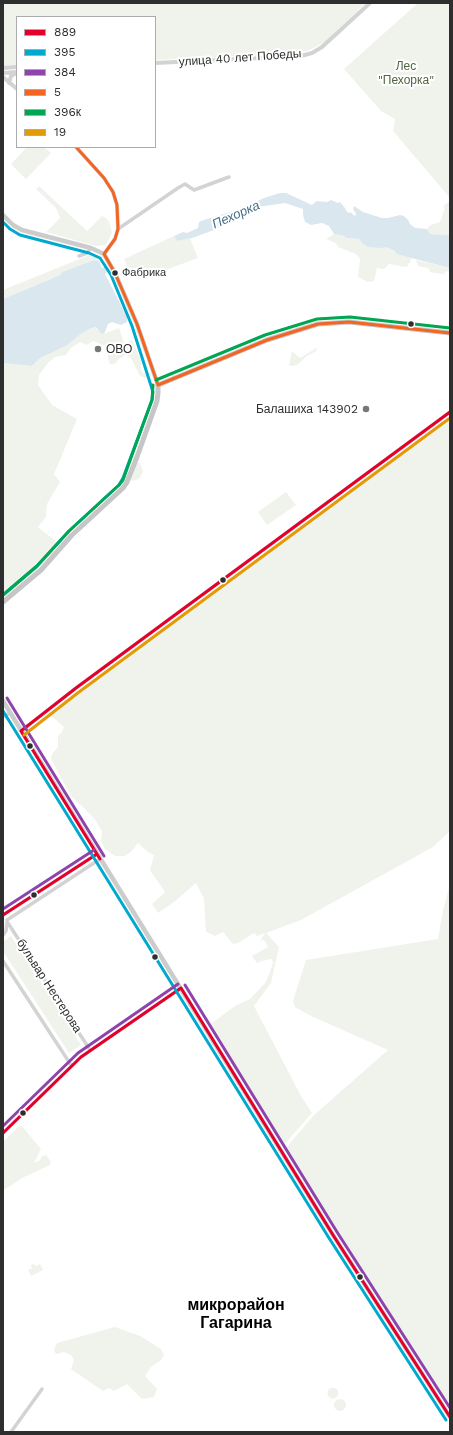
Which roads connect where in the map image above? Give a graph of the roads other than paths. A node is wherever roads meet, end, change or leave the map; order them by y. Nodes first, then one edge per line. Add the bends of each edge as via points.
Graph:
1 (370, 3) edge
2 (156, 63) edge
3 (16, 67) edge
4 (3, 68) edge
5 (16, 72) edge
6 (3, 73) edge
7 (16, 73) edge
8 (3, 77) edge
9 (10, 83) junction
10 (16, 88) edge
11 (77, 148) edge
12 (229, 177) dead end
13 (3, 215) edge
14 (118, 229) junction
15 (91, 248) junction
16 (104, 254) junction
17 (79, 256) dead end
18 (450, 333) edge
19 (158, 385) junction
20 (450, 412) edge
21 (3, 602) edge
22 (3, 701) edge
23 (10, 713) junction
24 (3, 717) edge
25 (21, 731) junction
26 (98, 854) junction
27 (100, 859) junction
28 (3, 915) edge
29 (7, 921) junction
30 (3, 935) edge
31 (3, 960) edge
32 (181, 988) junction
33 (90, 1050) junction
34 (71, 1065) junction
35 (3, 1133) edge
36 (42, 1389) dead end
37 (450, 1417) edge
38 (11, 1432) edge

1 - 2 street, улица 40 лет Победы via 312,53 301,56
3 - 4 street
5 - 6 street
7 - 9 street via 11,76
8 - 9 street
9 - 10 street
11 - 14 street via 113,192
12 - 14 street via 194,190 185,184
13 - 15 main road via 16,227
14 - 16 street via 115,239
15 - 16 main road
15 - 17 street
16 - 19 main road via 137,324
18 - 19 main road via 351,322 318,324 267,340
19 - 21 main road via 156,401 137,457 123,488 72,535 41,570
20 - 25 street
22 - 23 main road
23 - 24 street
23 - 25 main road
25 - 26 main road
26 - 27 main road
26 - 28 street
27 - 29 street
27 - 32 main road
28 - 29 street, бульвар Нестерова
29 - 30 street
29 - 33 street, бульвар Нестерова
31 - 34 street, бульвар Нестерова
32 - 33 street
32 - 37 main road via 333,1235
33 - 34 street
34 - 35 street
36 - 38 street

